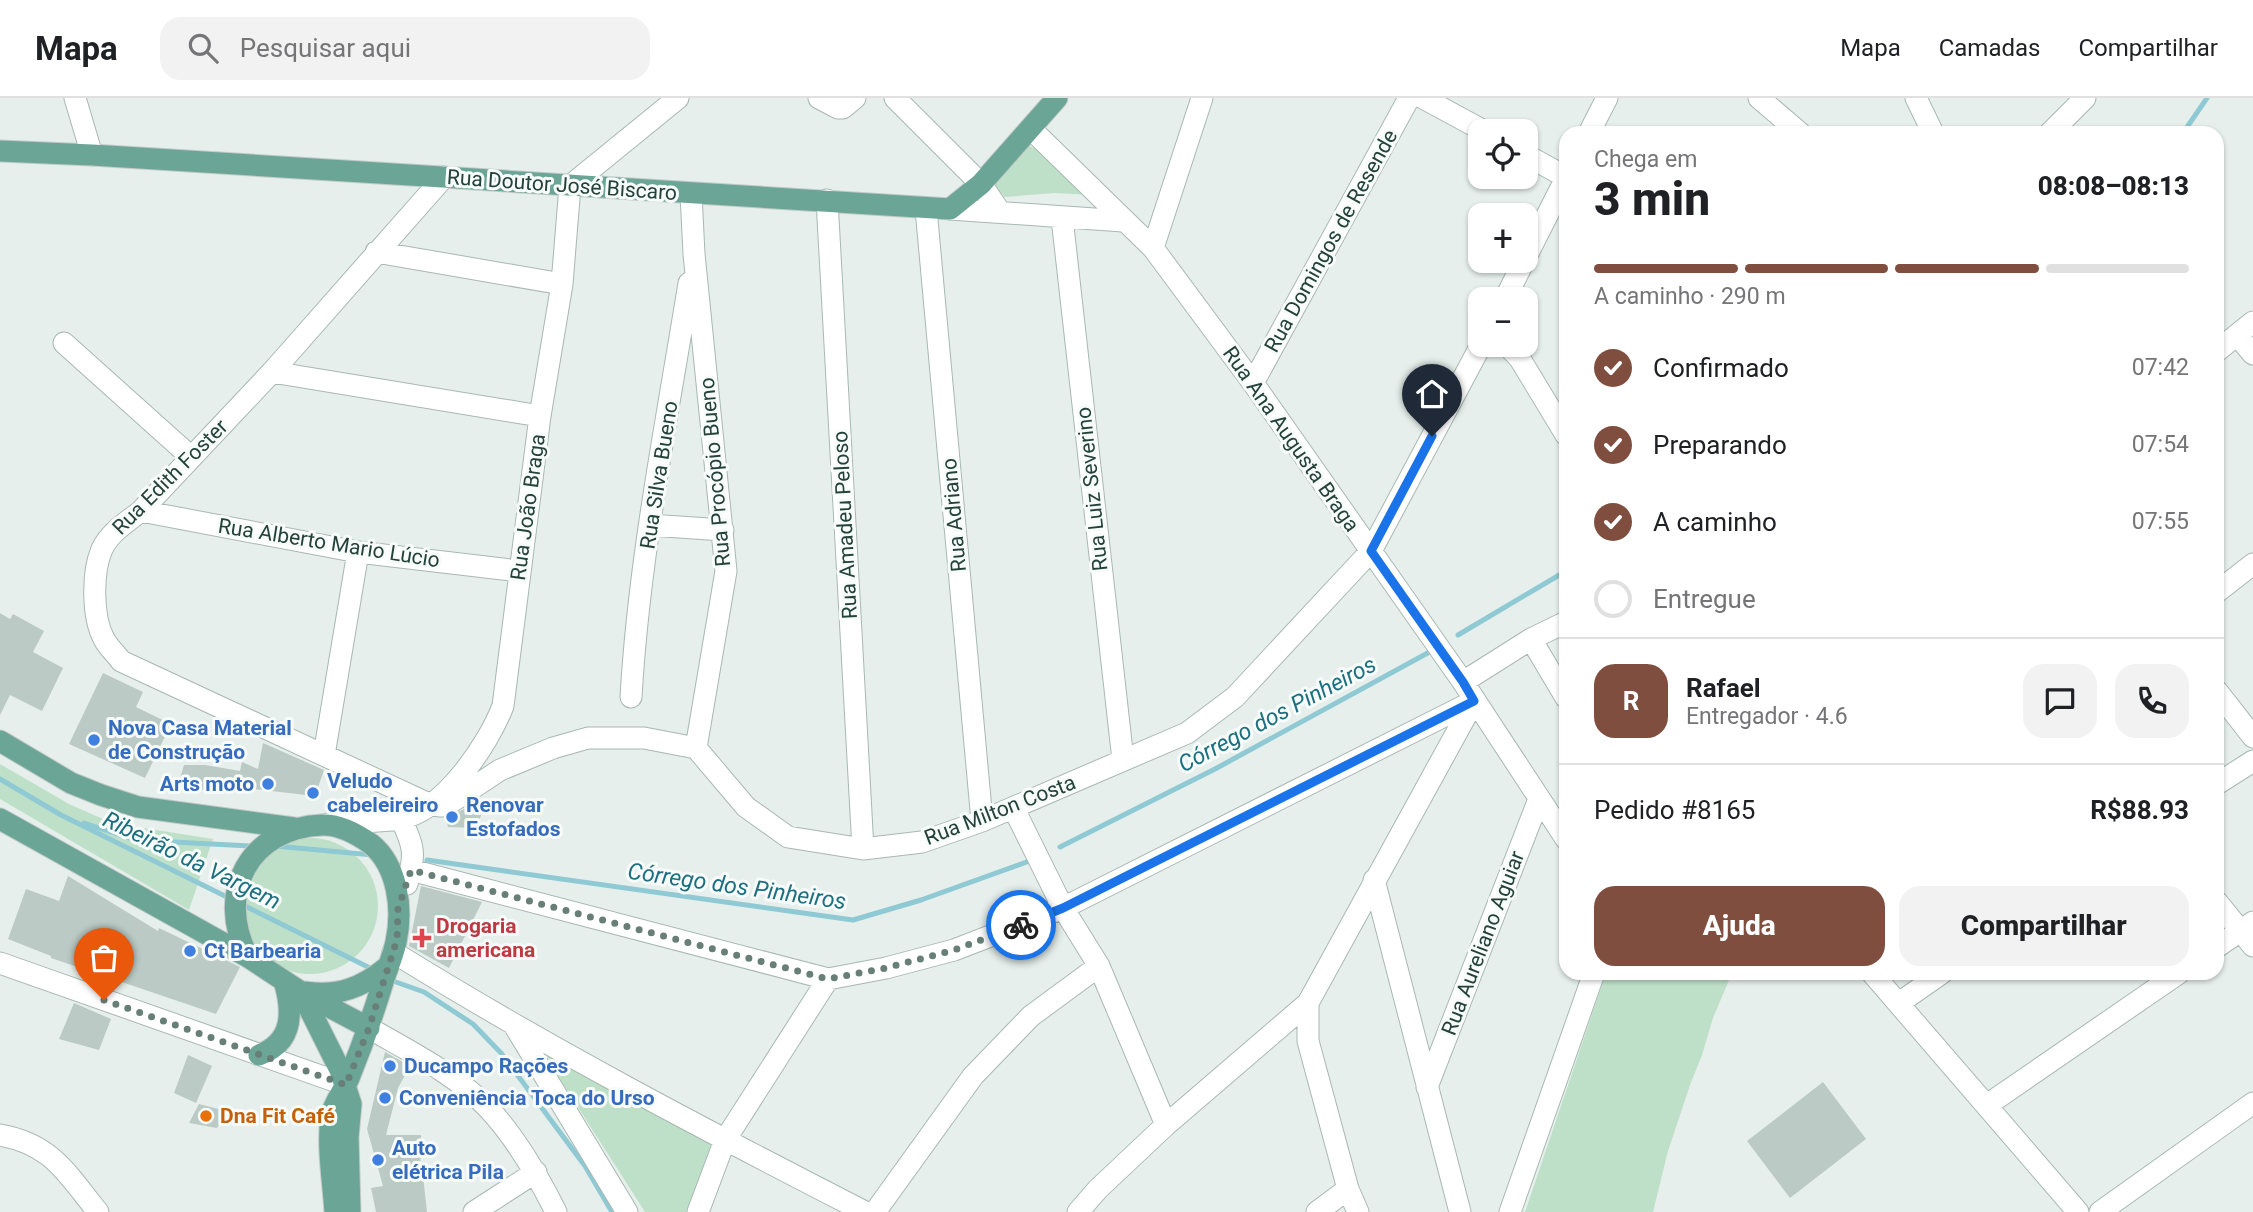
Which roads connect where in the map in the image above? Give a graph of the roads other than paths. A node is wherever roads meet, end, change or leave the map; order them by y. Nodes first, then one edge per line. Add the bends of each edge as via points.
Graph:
1 (75, 98) edge
2 (678, 98) edge
3 (819, 98) edge
4 (855, 98) edge
5 (895, 98) edge
6 (1057, 98) edge
7 (1202, 98) edge
8 (1409, 98) edge
9 (1423, 98) edge
10 (1606, 98) edge
11 (1759, 98) edge
12 (1916, 98) edge
13 (2085, 98) edge
14 (1468, 123) edge
15 (1592, 126) edge
16 (1792, 126) edge
17 (1930, 126) edge
18 (2057, 126) edge
19 (1031, 129) junction
20 (0, 151) edge
21 (92, 155) junction
22 (1538, 162) edge
23 (1559, 173) edge
24 (444, 177) junction
25 (981, 184) junction
26 (570, 186) junction
27 (1559, 191) edge
28 (691, 194) junction
29 (827, 200) junction
30 (926, 209) junction
31 (950, 209) junction
32 (1000, 212) junction
33 (1062, 218) junction
34 (1123, 221) junction
35 (1538, 233) edge
36 (1153, 248) junction
37 (376, 252) junction
38 (694, 254) junction
39 (562, 284) junction
40 (2245, 328) edge
41 (64, 343) dead end
42 (2224, 345) edge
43 (2253, 354) edge
44 (1475, 357) edge
45 (1518, 357) edge
46 (272, 372) junction
47 (1253, 383) junction
48 (540, 416) junction
49 (1559, 423) edge
50 (191, 457) junction
51 (141, 511) junction
52 (650, 525) junction
53 (723, 530) junction
54 (1371, 551) junction
55 (358, 552) junction
56 (2253, 564) edge
57 (519, 571) junction
58 (2224, 587) edge
59 (1559, 625) edge
60 (1531, 639) junction
61 (1463, 682) junction
62 (1559, 686) edge
63 (631, 697) dead end
64 (2224, 700) edge
65 (1474, 701) junction
66 (2253, 737) edge
67 (0, 741) edge
68 (696, 748) junction
69 (324, 755) junction
70 (1123, 760) junction
71 (2253, 761) edge
72 (2224, 780) edge
73 (404, 793) junction
74 (1539, 799) junction
75 (431, 806) junction
76 (1014, 809) junction
77 (401, 819) junction
78 (0, 820) edge
79 (982, 821) junction
80 (325, 825) junction
81 (294, 828) junction
82 (1559, 829) edge
83 (863, 849) junction
84 (411, 870) junction
85 (1374, 880) junction
86 (1063, 908) junction
87 (398, 909) junction
88 (2224, 909) edge
89 (2249, 933) edge
90 (2224, 944) edge
91 (392, 953) junction
92 (248, 957) junction
93 (0, 963) edge
94 (1099, 966) junction
95 (828, 979) junction
96 (1592, 980) edge
97 (1878, 980) edge
98 (1932, 980) edge
99 (2169, 980) edge
100 (293, 986) junction
101 (1308, 1003) junction
102 (1899, 1003) junction
103 (514, 1025) junction
104 (369, 1028) junction
105 (259, 1055) junction
106 (346, 1085) junction
107 (1427, 1087) junction
108 (2253, 1103) edge
109 (1987, 1105) junction
110 (1166, 1125) junction
111 (0, 1135) edge
112 (725, 1140) junction
113 (536, 1172) junction
114 (1348, 1189) junction
115 (98, 1212) edge
116 (335, 1212) edge
117 (350, 1212) edge
118 (474, 1212) edge
119 (556, 1212) edge
120 (627, 1212) edge
121 (698, 1212) edge
122 (865, 1212) edge
123 (875, 1212) edge
124 (1078, 1212) edge
125 (1317, 1212) edge
126 (1359, 1212) edge
127 (1460, 1212) edge
128 (1510, 1212) edge
129 (2078, 1212) edge
130 (2100, 1212) edge

1 - 21 street
2 - 26 street
3 - 4 street via 838,108
5 - 25 street
6 - 19 main road
7 - 36 street
8 - 47 street, Rua Domingos de Resende
9 - 14 street
10 - 15 street
11 - 16 street
12 - 17 street
13 - 18 street
19 - 25 main road
19 - 34 street, Rua Ana Augusta Braga
20 - 21 main road, Rua Doutor José Biscaro
21 - 24 main road, Rua Doutor José Biscaro
22 - 23 street
24 - 26 main road, Rua Doutor José Biscaro
24 - 37 street, Rua Edith Foster
25 - 31 main road
25 - 32 street
26 - 28 main road, Rua Doutor José Biscaro
26 - 39 street, Rua João Braga
27 - 35 street
28 - 29 main road, Rua Doutor José Biscaro
28 - 38 street, Rua Procópio Bueno
29 - 30 main road, Rua Doutor José Biscaro
29 - 83 street, Rua Amadeu Peloso
30 - 31 main road, Rua Doutor José Biscaro
30 - 79 street, Rua Adriano
31 - 32 street, Rua Doutor José Biscaro
32 - 33 street, Rua Doutor José Biscaro
33 - 34 street, Rua Doutor José Biscaro
33 - 70 street, Rua Luiz Severino
34 - 36 street, Rua Ana Augusta Braga
36 - 47 street, Rua Ana Augusta Braga
37 - 39 street
37 - 46 street, Rua Edith Foster
38 - 52 street, Rua Silva Bueno
38 - 53 street, Rua Procópio Bueno
39 - 48 street, Rua João Braga
40 - 42 street
40 - 43 street
41 - 50 street
44 - 54 street, Rua Milton Costa
45 - 49 street
46 - 48 street
46 - 50 street, Rua Edith Foster
47 - 54 street, Rua Ana Augusta Braga
48 - 57 street, Rua João Braga
50 - 51 street, Rua Edith Foster
51 - 55 street, Rua Alberto Mario Lúcio
51 - 69 street, Rua Edith Foster via 102,548 95,611 104,639 121,661
52 - 53 street
52 - 63 street, Rua Silva Bueno
53 - 68 street, Rua Procópio Bueno via 726,571
54 - 61 street, Rua Ana Augusta Braga
54 - 70 street, Rua Milton Costa via 1235,697 1187,733
55 - 57 street, Rua Alberto Mario Lúcio
55 - 69 street
56 - 58 street
57 - 75 street, Rua João Braga via 503,706 463,773
59 - 60 street
60 - 61 street
60 - 62 street
61 - 65 street, Rua Ana Augusta Braga
64 - 66 street
65 - 74 street, Rua Ana Augusta Braga
65 - 85 street
65 - 86 street
67 - 81 main road via 71,783 138,807
68 - 75 street via 643,738 588,738 499,770 450,803
68 - 83 street, Rua Milton Costa via 746,807 788,837
69 - 73 street, Rua Edith Foster
70 - 76 street, Rua Milton Costa
71 - 72 street
73 - 75 street, Rua Edith Foster
73 - 77 street via 407,802
74 - 82 street, Rua Ana Augusta Braga
74 - 107 street, Rua Aureliano Aguiar
75 - 77 street
76 - 79 street, Rua Milton Costa
76 - 86 street
77 - 80 street
77 - 84 street via 413,844
78 - 92 main road
79 - 83 street, Rua Milton Costa via 922,842
80 - 81 main road
80 - 87 main road via 356,832 380,852 396,880
81 - 92 main road via 253,856 237,886 235,923
84 - 87 street
84 - 95 street
85 - 101 street
85 - 107 street
86 - 94 street
86 - 95 street via 954,950
87 - 91 main road
88 - 89 street
89 - 90 street
91 - 100 main road via 373,979 346,992 316,994
91 - 103 street
91 - 104 main road
92 - 100 main road
93 - 105 street
94 - 110 street
94 - 123 street via 1031,1016 973,1076
95 - 112 street
96 - 128 street
97 - 102 street
98 - 102 street
99 - 109 street
100 - 104 main road
100 - 105 main road via 289,1026 279,1043
100 - 106 main road
101 - 110 street
101 - 114 street via 1308,1041
102 - 109 street
103 - 112 street
103 - 120 street
104 - 106 main road
104 - 113 street via 471,1093
105 - 106 street
106 - 116 main road via 331,1114
106 - 117 main road via 351,1104
107 - 127 street
108 - 130 street
109 - 129 street
110 - 124 street
111 - 115 street via 20,1139 51,1156
112 - 121 street
112 - 122 street
113 - 118 street
113 - 119 street
114 - 125 street
114 - 126 street

